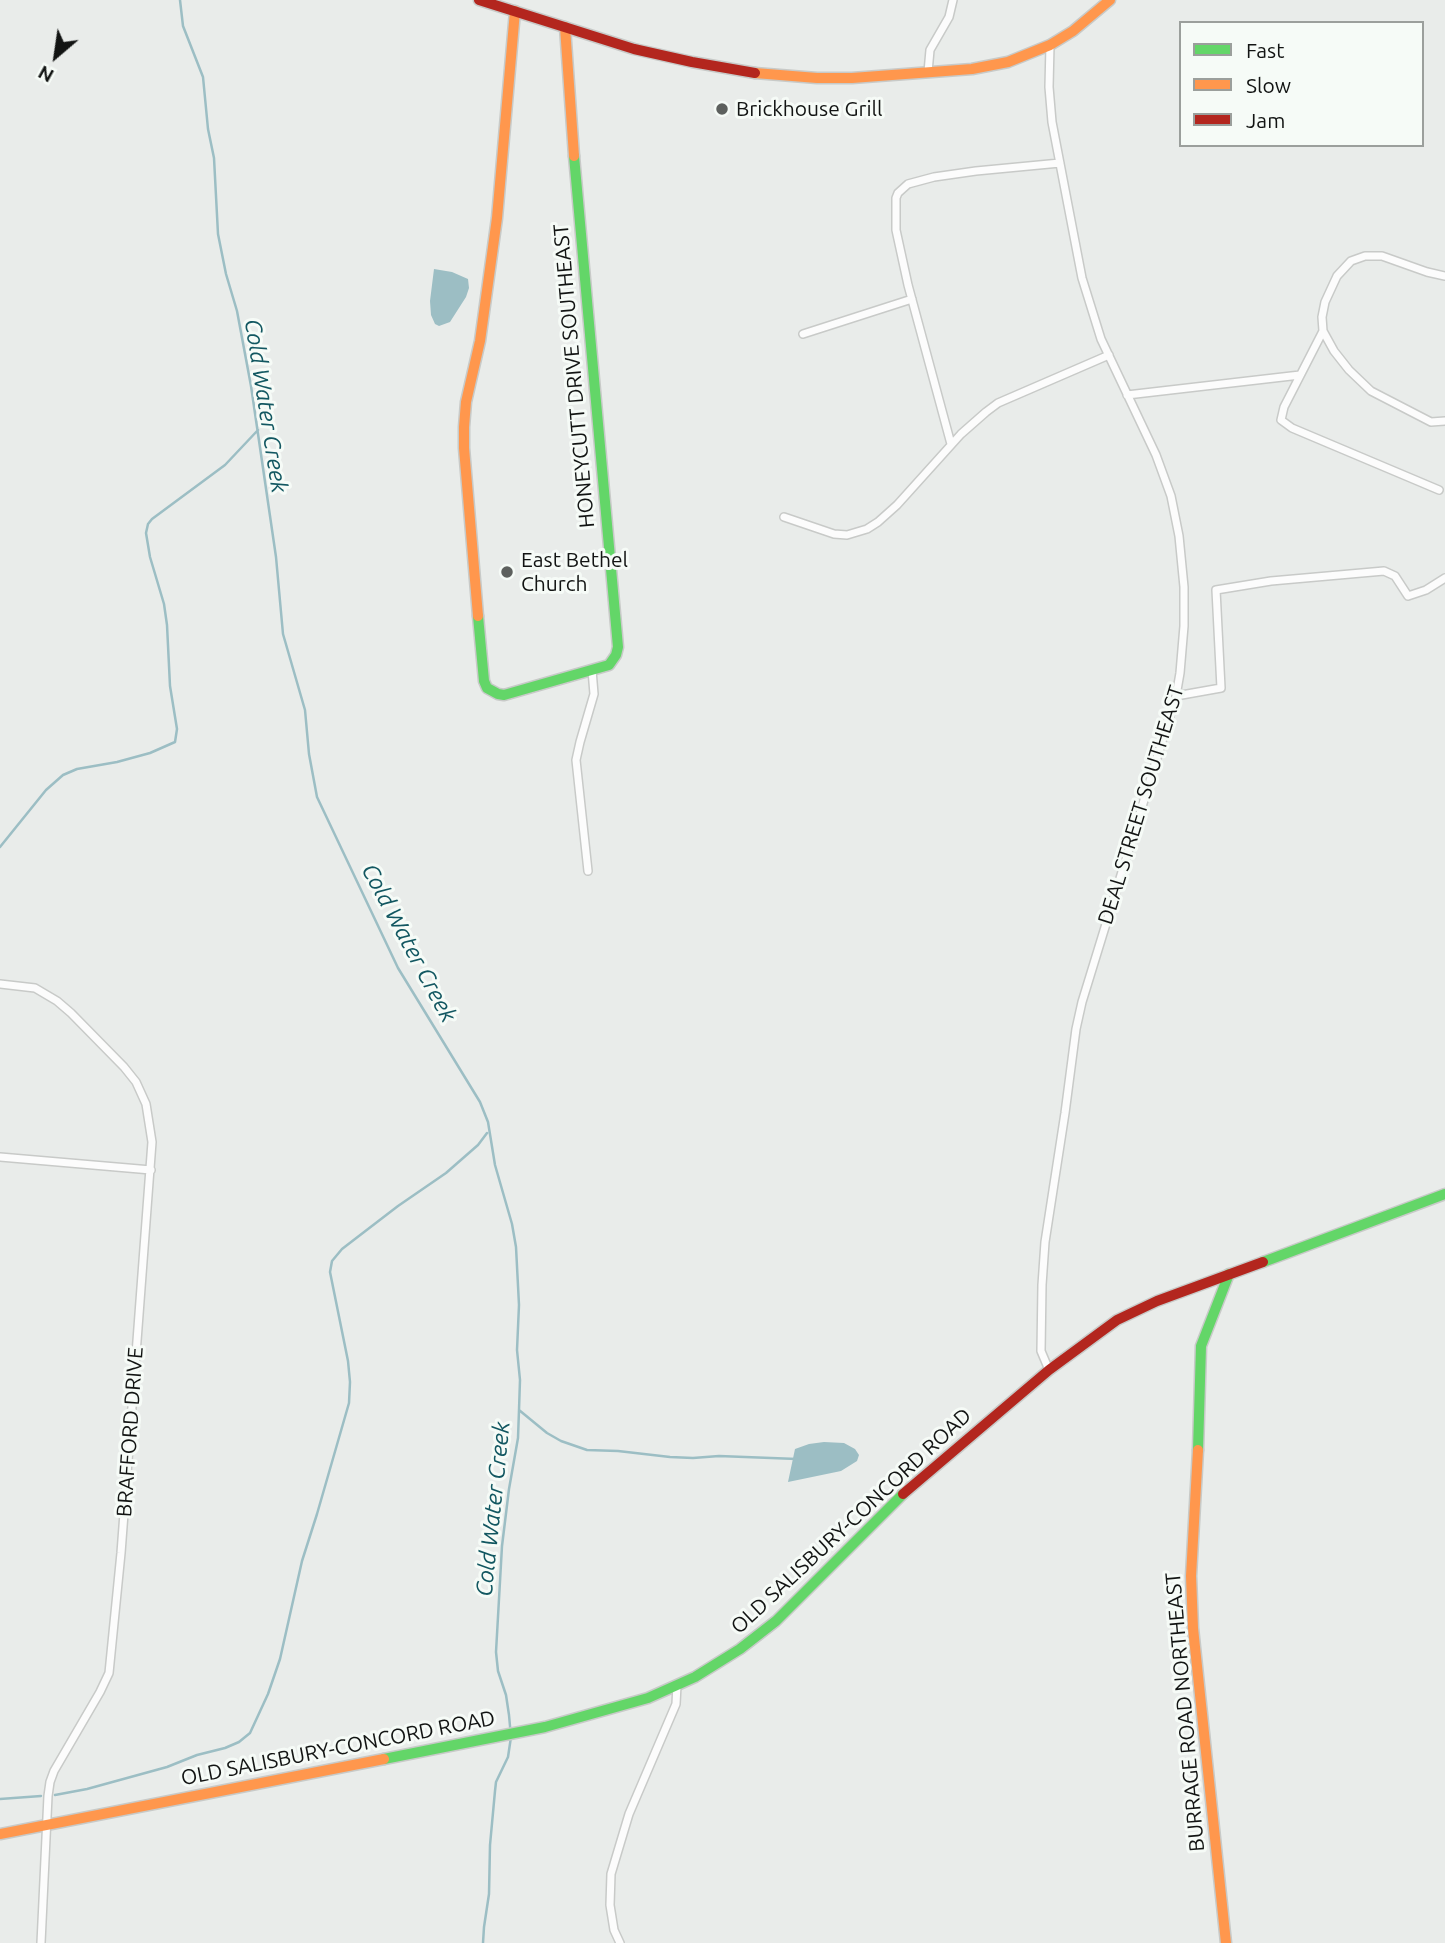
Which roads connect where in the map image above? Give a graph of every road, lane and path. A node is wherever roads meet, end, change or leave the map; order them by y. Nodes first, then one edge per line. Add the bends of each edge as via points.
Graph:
1 (479, 0) edge
2 (953, 0) edge
3 (1110, 0) edge
4 (515, 11) junction
5 (565, 27) junction
6 (1050, 45) junction
7 (928, 72) junction
8 (1060, 163) junction
9 (1445, 276) edge
10 (912, 299) junction
11 (1323, 331) junction
12 (803, 334) dead end
13 (1109, 355) junction
14 (1300, 375) junction
15 (1127, 395) junction
16 (1445, 421) edge
17 (951, 444) junction
18 (1439, 490) dead end
19 (784, 517) dead end
20 (1445, 578) edge
21 (592, 670) junction
22 (1176, 696) junction
23 (588, 871) dead end
24 (0, 984) edge
25 (0, 1157) edge
26 (151, 1170) junction
27 (1445, 1194) edge
28 (1229, 1273) junction
29 (1049, 1370) junction
30 (677, 1685) junction
31 (47, 1825) junction
32 (0, 1834) edge
33 (41, 1943) edge
34 (620, 1943) edge
35 (1226, 1943) edge

1 - 4 main road
2 - 7 street via 930,50
3 - 6 main road
4 - 5 main road
4 - 21 main road, HONEYCUTT DRIVE SOUTHEAST via 497,218 464,427 482,667 487,688 504,695
5 - 7 main road via 634,49 752,72 852,78
5 - 21 main road, HONEYCUTT DRIVE SOUTHEAST via 618,640 614,660
6 - 7 main road via 1008,62
6 - 8 street, DEAL STREET SOUTHEAST via 1050,99
8 - 10 street via 934,177 902,189 896,198 895,217
8 - 13 street, DEAL STREET SOUTHEAST via 1082,278
9 - 11 street via 1382,256 1358,257 1337,276 1325,302
10 - 12 street
10 - 17 street
11 - 14 street
11 - 16 street via 1341,361 1371,391 1431,422
13 - 15 street, DEAL STREET SOUTHEAST
13 - 17 street via 998,403
14 - 15 street
14 - 18 street via 1284,407 1284,424
15 - 22 street, DEAL STREET SOUTHEAST via 1160,466 1179,536 1184,626
17 - 19 street via 897,505 867,529 834,534
20 - 22 street via 1408,596 1395,576 1384,571 1216,590 1221,688
21 - 23 street via 594,694 576,760
22 - 29 street, DEAL STREET SOUTHEAST via 1076,1030 1045,1242 1041,1351
24 - 26 street, BRAFFORD DRIVE via 35,988 57,1001 136,1082 149,1116
25 - 26 street
26 - 31 street, BRAFFORD DRIVE via 108,1673 54,1771
27 - 28 main road, OLD SALISBURY-CONCORD ROAD
28 - 29 main road, OLD SALISBURY-CONCORD ROAD via 1116,1320
28 - 35 main road, BURRAGE ROAD NORTHEAST via 1201,1346 1191,1576
29 - 30 main road, OLD SALISBURY-CONCORD ROAD via 893,1503 776,1621 740,1649
30 - 31 main road, OLD SALISBURY-CONCORD ROAD via 628,1705 545,1727
30 - 34 street via 676,1704 629,1814 611,1874 610,1905
31 - 32 main road, OLD SALISBURY-CONCORD ROAD
31 - 33 street, BRAFFORD DRIVE

